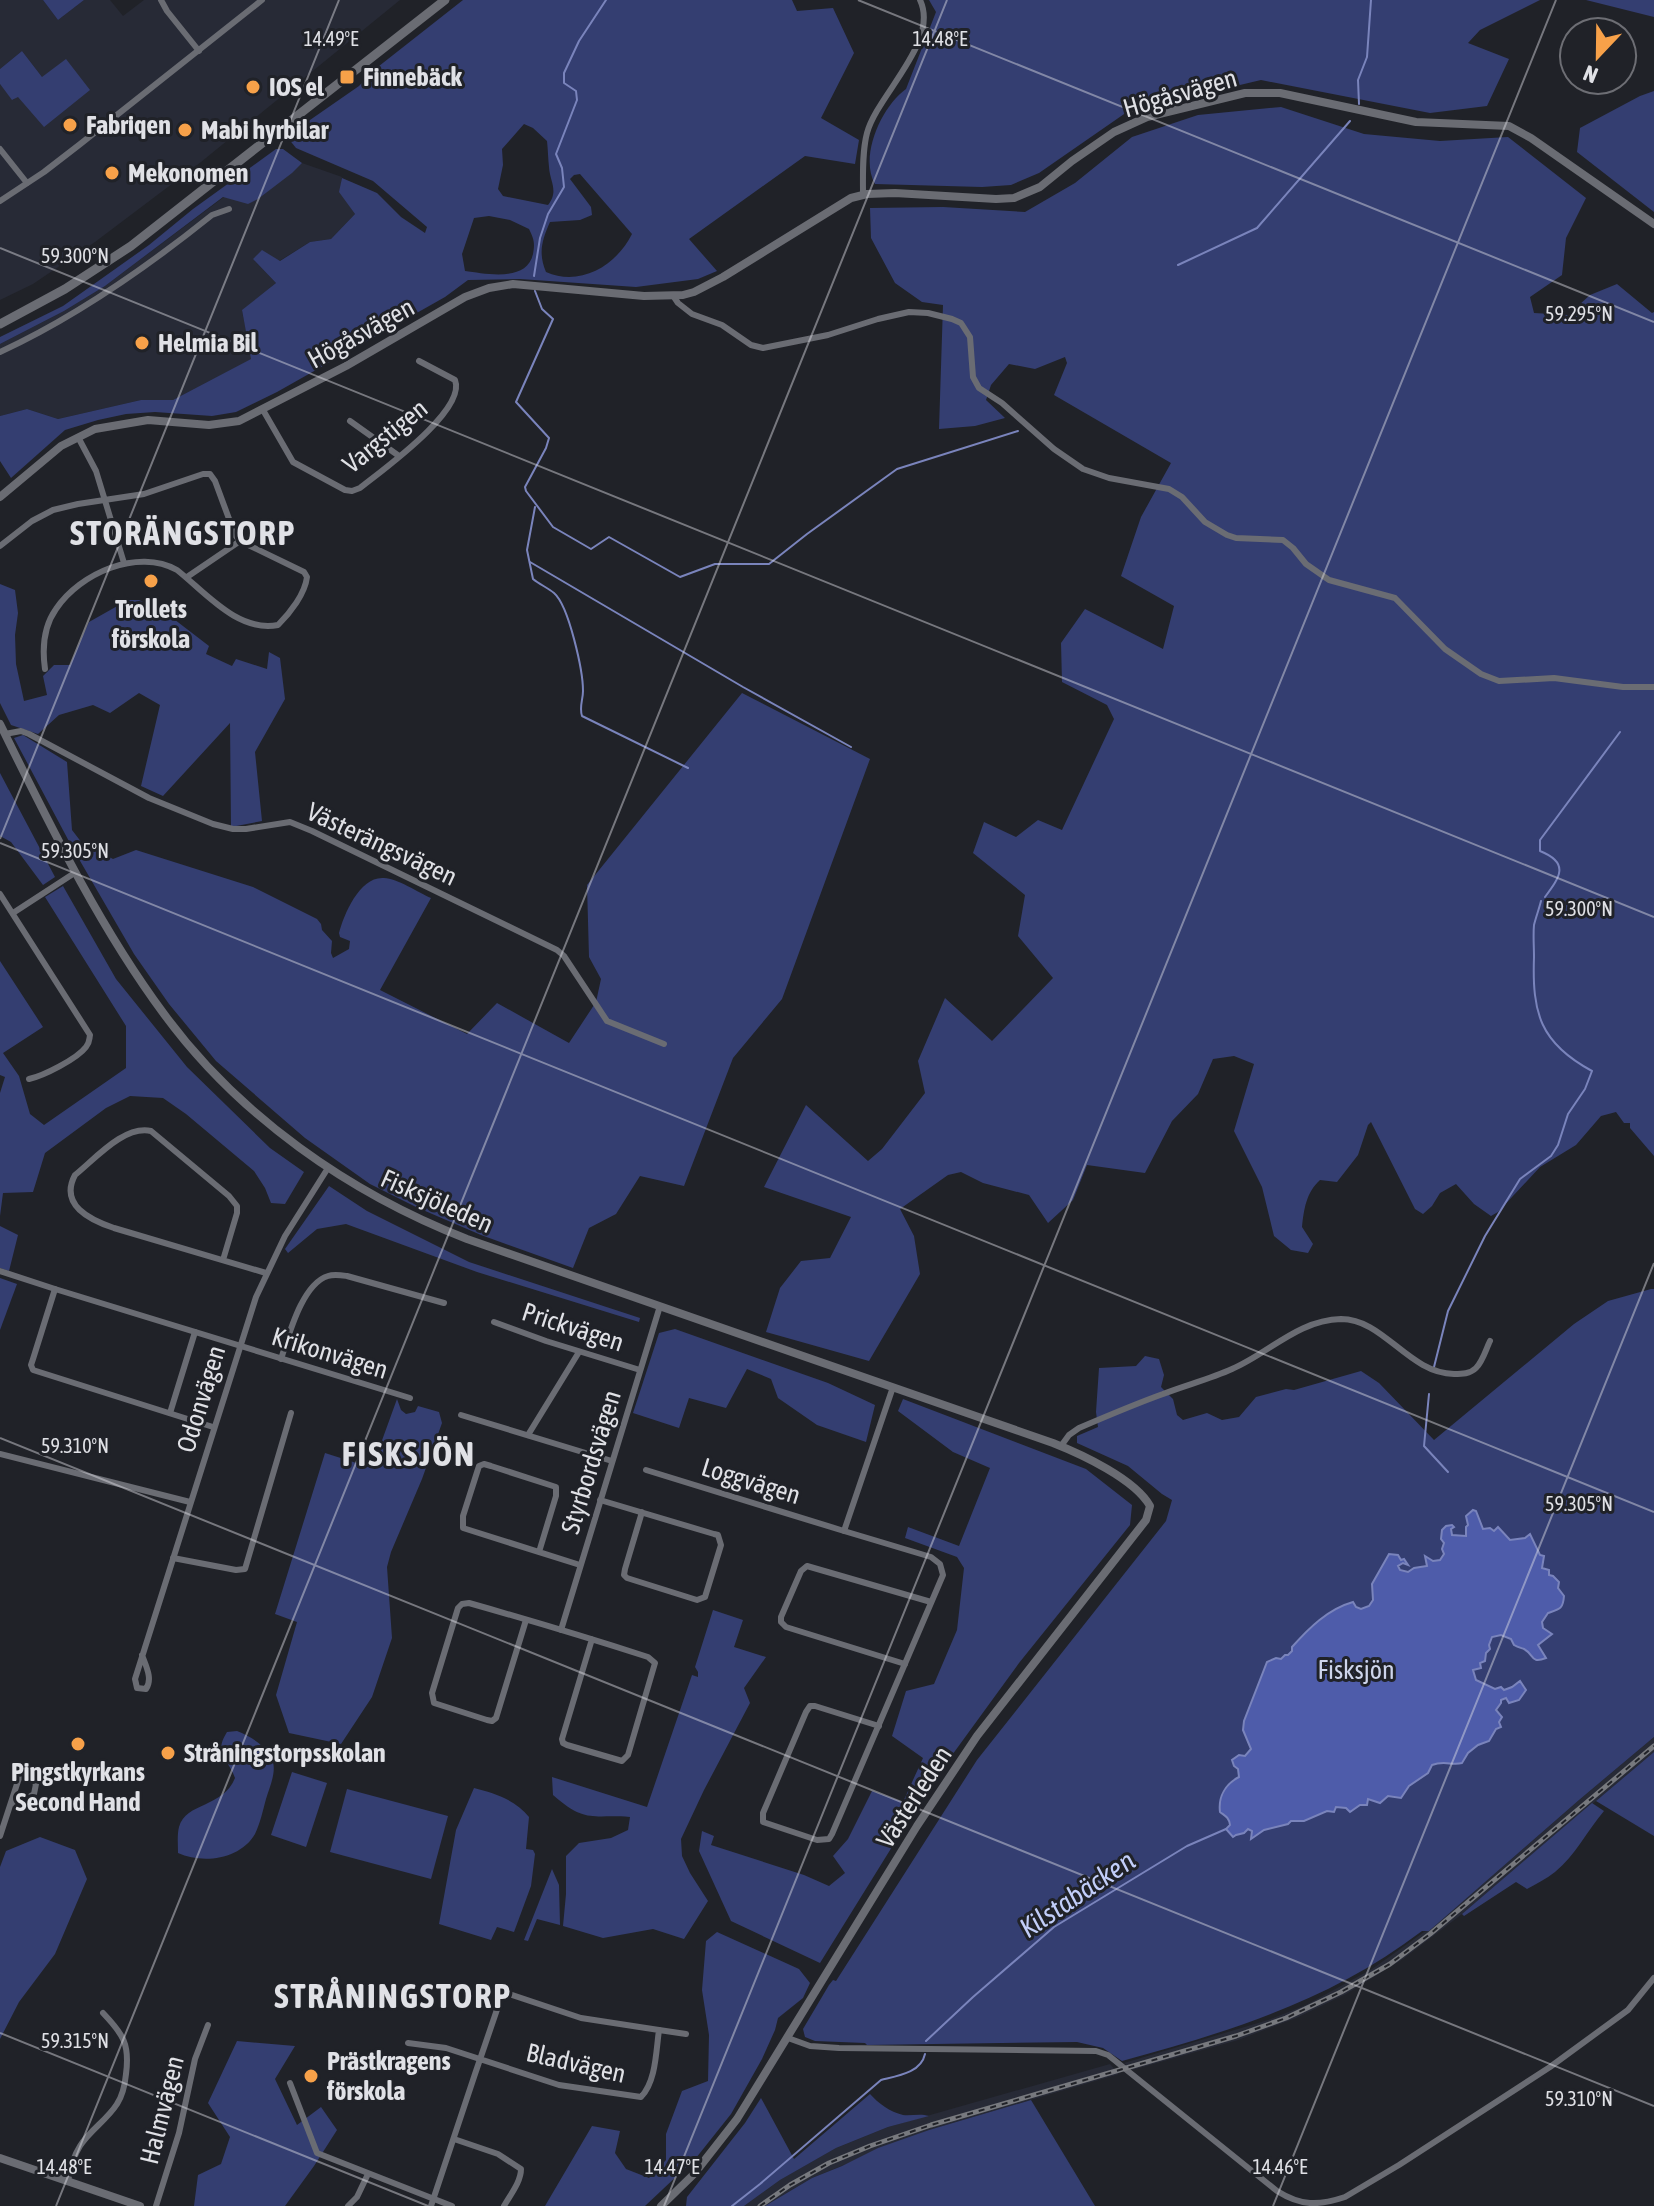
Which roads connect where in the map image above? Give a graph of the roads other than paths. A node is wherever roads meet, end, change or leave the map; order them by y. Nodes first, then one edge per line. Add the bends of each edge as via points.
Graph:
1 (161, 0) edge
2 (262, 0) edge
3 (445, 0) edge
4 (923, 0) edge
5 (199, 51) junction
6 (0, 149) edge
7 (27, 183) junction
8 (863, 195) junction
9 (0, 201) edge
10 (229, 209) dead end
11 (1654, 224) edge
12 (674, 297) junction
13 (0, 324) edge
14 (0, 352) edge
15 (419, 361) dead end
16 (263, 410) junction
17 (350, 421) dead end
18 (78, 437) junction
19 (399, 456) junction
20 (0, 497) edge
21 (105, 500) junction
22 (240, 541) junction
23 (0, 546) edge
24 (124, 563) junction
25 (187, 577) junction
26 (45, 669) dead end
27 (1654, 687) edge
28 (0, 724) edge
29 (5, 734) junction
30 (76, 872) junction
31 (0, 894) edge
32 (13, 913) junction
33 (664, 1044) dead end
34 (29, 1079) dead end
35 (328, 1168) junction
36 (223, 1260) junction
37 (0, 1271) edge
38 (266, 1273) junction
39 (55, 1289) junction
40 (444, 1303) dead end
41 (660, 1306) junction
42 (494, 1322) dead end
43 (195, 1332) junction
44 (1490, 1341) dead end
45 (239, 1346) junction
46 (579, 1352) junction
47 (281, 1359) junction
48 (640, 1370) junction
49 (893, 1387) junction
50 (410, 1398) dead end
51 (170, 1413) junction
52 (291, 1413) dead end
53 (461, 1415) dead end
54 (213, 1427) junction
55 (528, 1435) junction
56 (1061, 1446) junction
57 (0, 1454) edge
58 (612, 1461) junction
59 (646, 1470) dead end
60 (600, 1500) junction
61 (190, 1502) junction
62 (642, 1512) junction
63 (844, 1531) junction
64 (539, 1552) junction
65 (173, 1558) junction
66 (580, 1565) junction
67 (931, 1602) junction
68 (526, 1620) junction
69 (561, 1630) junction
70 (592, 1639) junction
71 (142, 1655) junction
72 (905, 1664) junction
73 (879, 1726) junction
74 (11, 1804) junction
75 (0, 1836) edge
76 (1654, 1978) edge
77 (103, 2013) dead end
78 (208, 2025) dead end
79 (659, 2030) junction
80 (686, 2034) dead end
81 (788, 2038) junction
82 (408, 2043) dead end
83 (480, 2059) junction
84 (290, 2083) dead end
85 (454, 2139) junction
86 (0, 2158) edge
87 (368, 2174) junction
88 (68, 2181) junction
89 (432, 2203) edge
90 (140, 2206) edge
91 (156, 2206) edge
92 (348, 2206) edge
93 (452, 2206) edge
94 (504, 2206) edge
95 (661, 2206) edge

1 - 5 street
2 - 5 street
3 - 13 main road via 131,246
4 - 8 street via 916,47 867,133
5 - 7 street
6 - 7 street
7 - 9 street
8 - 11 street, Högåsvägen via 1014,198 1040,187 1114,132 1147,117 1245,93 1280,93 1416,122 1509,126
8 - 12 street, Högåsvägen via 841,203 706,287
10 - 14 street via 212,215 89,304
12 - 16 street, Högåsvägen via 526,284 489,288
12 - 27 street via 692,314 763,348 909,312 940,314 961,323 970,337 979,388 1083,469 1169,489 1227,535 1283,540 1329,580 1395,598 1455,657 1499,681 1554,678
15 - 19 street, Vargstigen via 450,377 457,392 446,413
16 - 18 street, Högåsvägen via 230,423 136,421
16 - 19 street, Vargstigen via 293,462 345,490 360,488
17 - 19 street
18 - 20 street, Högåsvägen
18 - 21 street
21 - 22 street via 210,474
21 - 23 street via 53,510
21 - 24 street
22 - 25 street
22 - 25 street via 307,577 278,625 241,619
24 - 25 street via 160,562
24 - 26 street via 85,582 58,606 43,645
28 - 29 street, Fisksjöleden
29 - 30 street, Fisksjöleden
29 - 33 street, Västerängsvägen via 29,734 149,798 213,824 246,829 290,822 312,831 557,950 607,1021
30 - 32 street
30 - 35 street, Fisksjöleden via 132,967 190,1046 261,1116
31 - 32 street
32 - 34 street via 90,1035 79,1053 44,1076
35 - 38 street, Odonvägen
35 - 41 street, Fisksjöleden via 448,1232
36 - 36 street via 87,1216 72,1200 70,1183 124,1134 151,1131 237,1206
36 - 38 street
37 - 39 street, Krikonvägen
38 - 45 street, Odonvägen
39 - 43 street, Krikonvägen
39 - 51 street via 33,1370
40 - 47 street via 347,1276 327,1276 308,1292
41 - 48 street, Styrbordsvägen
41 - 49 street, Fisksjöleden
42 - 46 street, Prickvägen
43 - 45 street, Krikonvägen
43 - 51 street
44 - 56 street via 1473,1371 1446,1374 1424,1367 1369,1327 1345,1319 1327,1321 1292,1333 1230,1370 1079,1428
45 - 47 street, Krikonvägen
45 - 54 street, Odonvägen
46 - 48 street, Prickvägen
46 - 55 street
47 - 50 street, Krikonvägen
48 - 58 street, Styrbordsvägen
49 - 56 street, Fisksjöleden
49 - 63 street
51 - 54 street
52 - 65 street via 245,1569
53 - 55 street
54 - 61 street, Odonvägen
55 - 58 street
56 - 81 street, Västerleden via 1116,1475 1144,1497 1150,1512 977,1736
57 - 61 street
58 - 60 street, Styrbordsvägen
59 - 63 street, Loggvägen
60 - 62 street
60 - 66 street, Styrbordsvägen
61 - 65 street, Odonvägen
62 - 62 street via 720,1539 702,1600 624,1575
63 - 67 street, Loggvägen via 936,1560 943,1575
64 - 64 street via 463,1528 479,1466 556,1487
64 - 66 street
65 - 71 street, Odonvägen
66 - 69 street, Styrbordsvägen
67 - 72 street, Loggvägen
67 - 72 street via 807,1566 781,1617 786,1627
68 - 68 street via 462,1604 432,1693 434,1703 487,1720 496,1718
68 - 69 street
69 - 70 street
70 - 70 street via 655,1663 622,1761 562,1739
71 - 71 street, Odonvägen via 150,1683 146,1689 137,1688 135,1679
72 - 73 street, Loggvägen
73 - 73 street, Loggvägen via 829,1839 763,1822 810,1706
74 - 74 street via 21,1775 31,1777 34,1794
74 - 75 street
76 - 81 street via 1628,2010 1517,2089 1345,2197 1312,2204 1277,2191 1108,2055 1096,2051 839,2048
77 - 88 street via 127,2047 125,2086 117,2104 78,2149
78 - 91 street, Halmvägen
79 - 80 street, Bladvägen
79 - 83 street, Bladvägen via 581,2018 503,1992
79 - 83 street, Bladvägen via 653,2071 641,2097 559,2085
81 - 95 street, Västerleden via 723,2139
82 - 83 street
83 - 85 street
84 - 87 street via 317,2153
85 - 89 street
85 - 94 street via 518,2166 522,2174
86 - 88 street
87 - 89 street
87 - 92 street
88 - 90 street
89 - 93 street

